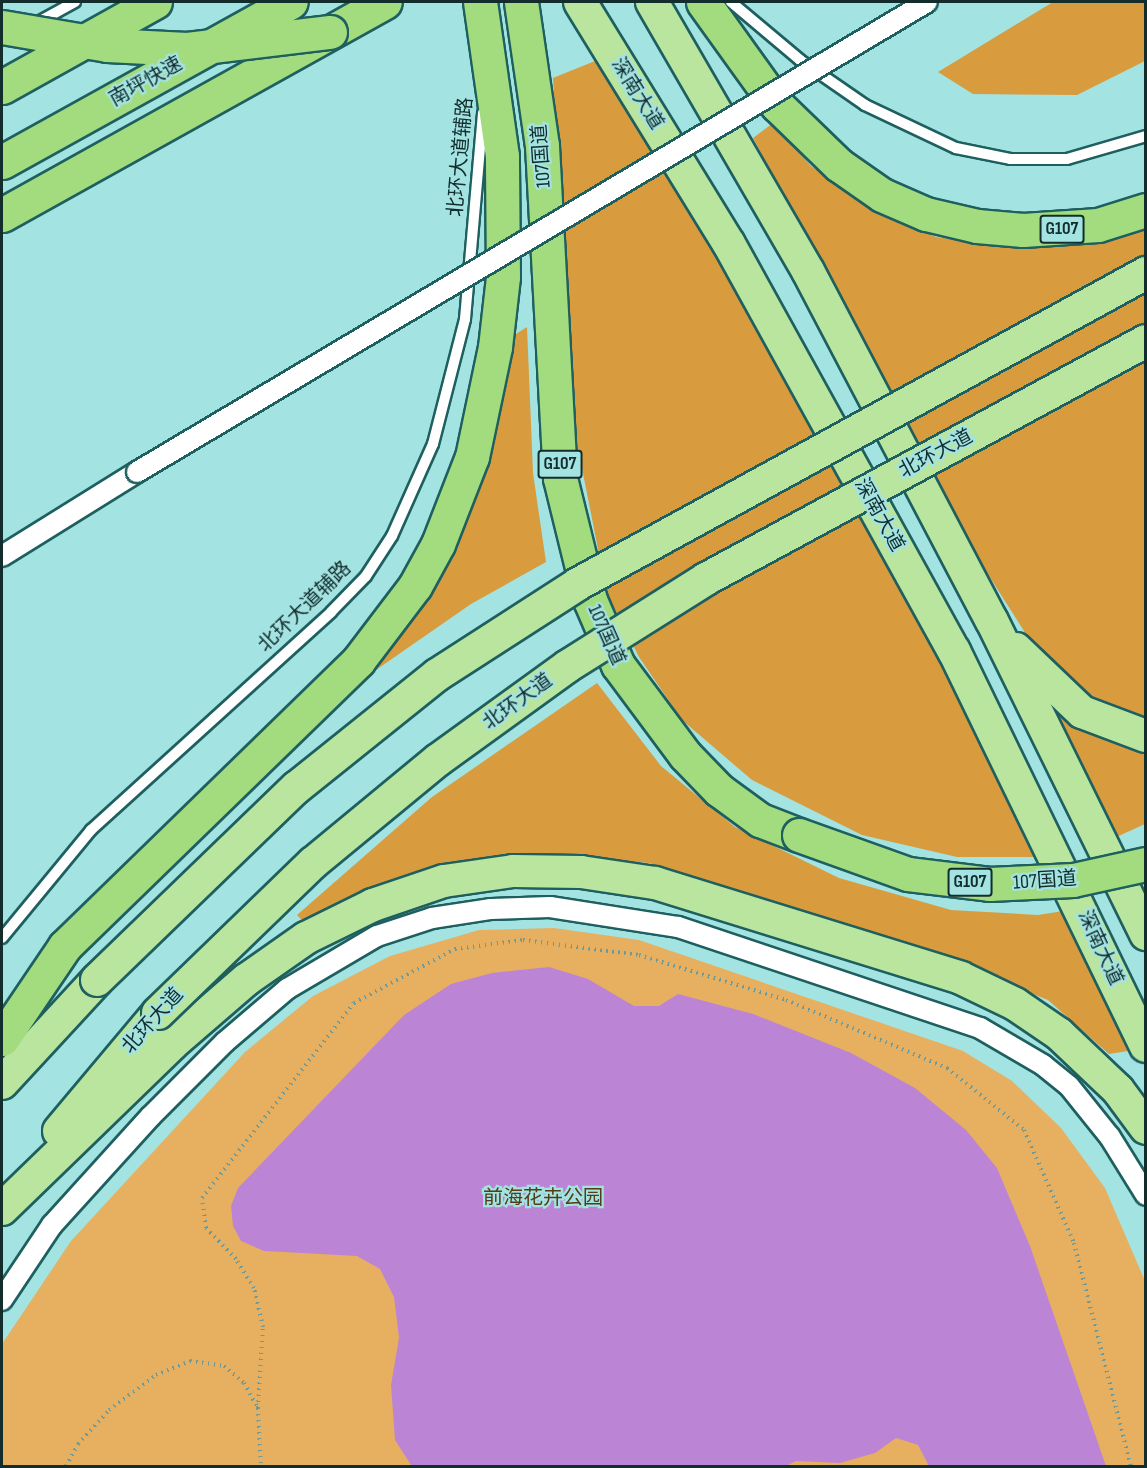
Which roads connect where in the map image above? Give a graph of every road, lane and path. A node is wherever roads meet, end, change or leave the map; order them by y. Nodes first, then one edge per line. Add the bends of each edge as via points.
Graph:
1 (75, 2) edge
2 (155, 2) edge
3 (291, 2) edge
4 (385, 2) edge
5 (480, 2) edge
6 (520, 2) edge
7 (580, 2) edge
8 (652, 2) edge
9 (703, 2) edge
10 (731, 2) edge
11 (927, 2) edge
12 (2, 27) edge
13 (330, 32) junction
14 (486, 33) junction
15 (2, 42) edge
16 (2, 87) edge
17 (1146, 136) edge
18 (2, 162) edge
19 (1146, 210) edge
20 (2, 214) edge
21 (1146, 273) edge
22 (1137, 350) edge
23 (2, 556) edge
24 (992, 621) junction
25 (1146, 736) edge
26 (1146, 864) edge
27 (1146, 934) edge
28 (2, 938) edge
29 (2, 1039) edge
30 (1146, 1046) edge
31 (2, 1083) edge
32 (1146, 1128) edge
33 (1146, 1195) edge
34 (2, 1207) edge
35 (2, 1300) edge
36 (258, 1408) junction
37 (66, 1467) edge
38 (261, 1467) edge
39 (1131, 1467) edge

1 - 15 lane
2 - 16 highway, bridge
3 - 18 highway, 南坪快速, bridge
4 - 13 highway
5 - 14 highway
6 - 26 highway, 107国道 / G107, bridge via 542,146 560,478 590,600 618,665 685,755 719,790 760,820 799,835 899,872 988,884 1072,880
7 - 30 main road, 深南大道 via 729,244 954,651
8 - 24 main road via 808,271
9 - 19 highway, G107 via 777,105 839,165 882,195 926,214 977,226 1063,229 1098,225
10 - 17 lane via 800,60 866,105 956,148 1010,159 1067,159
11 - 23 street, bridge
12 - 13 highway, bridge via 107,45 187,49
13 - 20 highway
14 - 28 lane, 北环大道辅路 via 465,319 433,444 392,536 366,576 331,612 91,830
14 - 29 highway via 502,156 503,277 495,347 475,447 438,543 416,586 358,661 65,946
21 - 31 main road, bridge via 578,584 437,675 287,796 97,980
22 - 34 main road, 北环大道, bridge via 706,579 568,666 438,760 313,863 158,1013
24 - 25 main road via 1033,669 1082,712
24 - 27 main road
32 - 34 main road via 1118,1090 1059,1034 1015,1004 961,978 655,884 581,872 513,871 444,882 373,905 306,938 246,980 172,1044
33 - 35 street via 1105,1130 1069,1086 1024,1052 980,1028 678,927 550,907 491,909 432,918 377,936 287,989 225,1042 150,1117 52,1225
36 - 37 path via 244,1383 224,1366 189,1361 156,1375 109,1410 78,1444
36 - 38 path
36 - 39 path via 263,1327 254,1288 236,1259 206,1228 202,1198 354,1003 455,949 523,940 639,955 786,1000 947,1068 1024,1130 1074,1243

